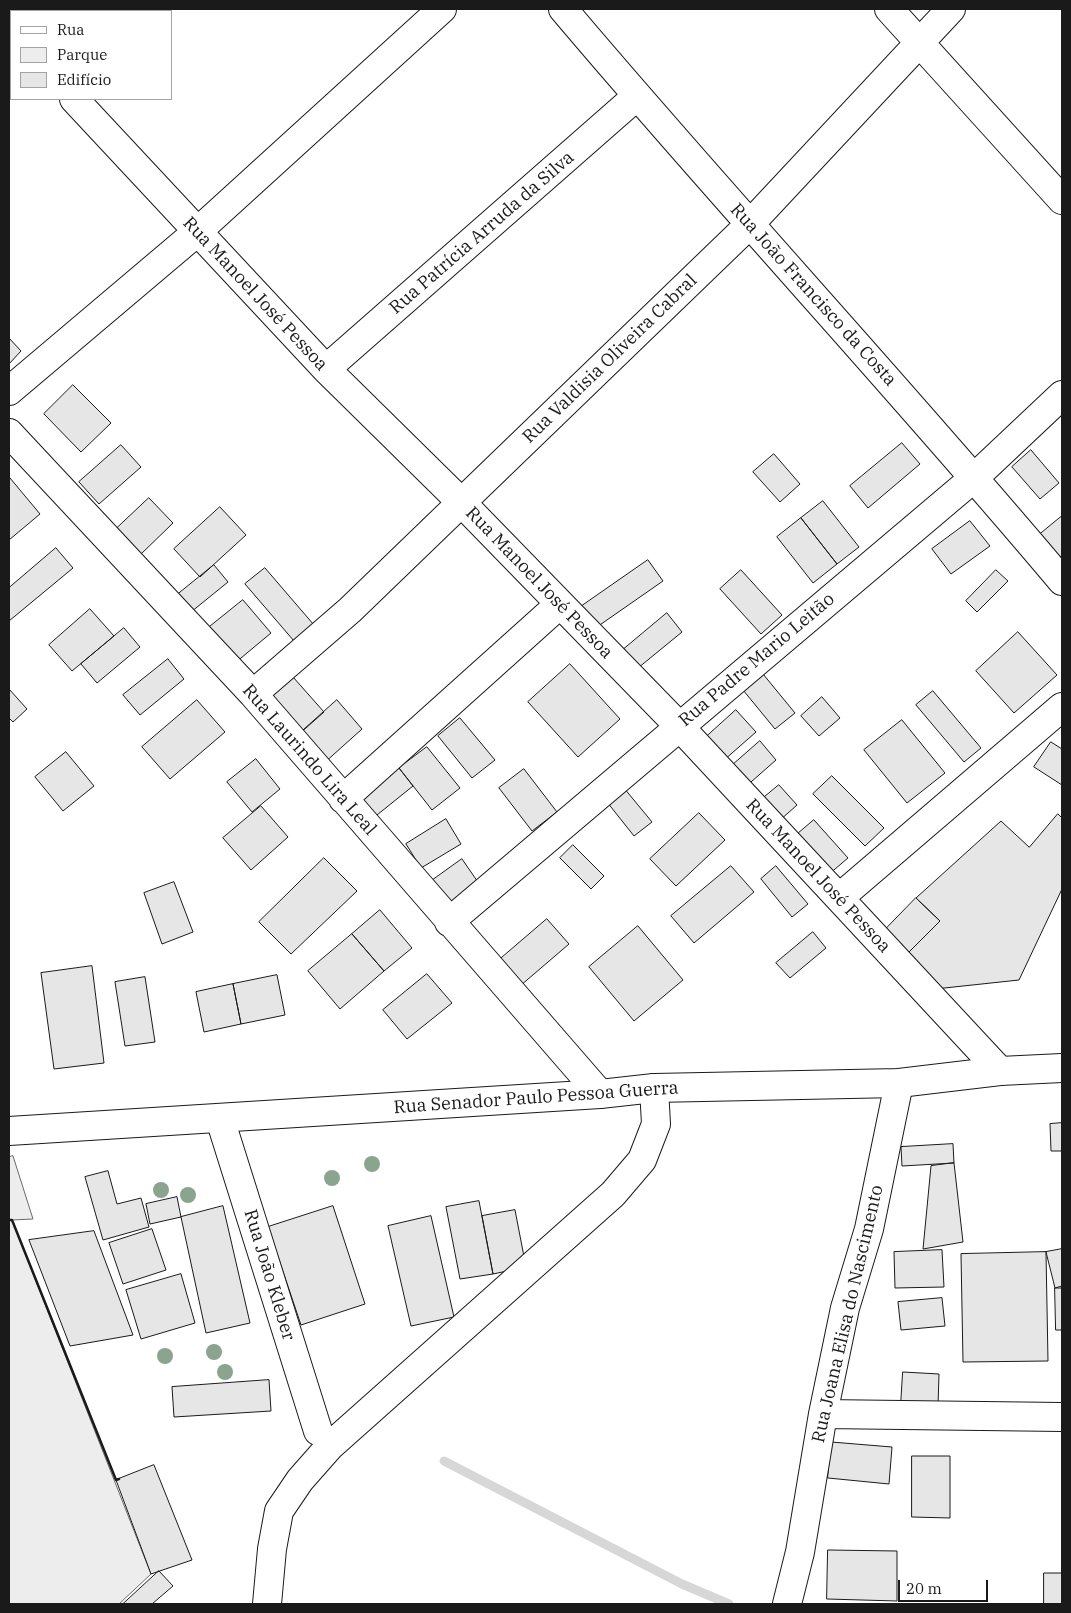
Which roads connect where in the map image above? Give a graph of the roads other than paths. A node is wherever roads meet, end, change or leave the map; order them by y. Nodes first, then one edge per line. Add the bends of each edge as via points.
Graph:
1 (442, 9) edge
2 (563, 9) edge
3 (889, 9) edge
4 (951, 9) edge
5 (920, 44) junction
6 (637, 96) junction
7 (75, 100) edge
8 (1062, 200) edge
9 (750, 224) junction
10 (197, 232) junction
11 (326, 370) junction
12 (9, 391) edge
13 (1062, 395) edge
14 (9, 434) edge
15 (975, 477) junction
16 (462, 503) junction
17 (1062, 581) edge
18 (560, 604) junction
19 (253, 694) junction
20 (1062, 707) edge
21 (678, 726) junction
22 (343, 799) junction
23 (839, 898) junction
24 (449, 922) junction
25 (1062, 1068) edge
26 (1000, 1071) junction
27 (899, 1083) junction
28 (654, 1088) junction
29 (600, 1094) junction
30 (220, 1119) junction
31 (9, 1131) edge
32 (823, 1414) junction
33 (1062, 1417) edge
34 (318, 1431) dead end
35 (267, 1604) edge
36 (787, 1604) edge

1 - 10 street
2 - 6 street, Rua João Francisco da Costa
3 - 5 street
4 - 5 street, Rua Valdisia Oliveira Cabral
5 - 8 street
5 - 9 street, Rua Valdisia Oliveira Cabral
6 - 9 street, Rua João Francisco da Costa
6 - 11 street, Rua Patrícia Arruda da Silva
7 - 10 street, Rua Manoel José Pessoa
9 - 15 street, Rua João Francisco da Costa
9 - 16 street, Rua Valdisia Oliveira Cabral
10 - 11 street, Rua Manoel José Pessoa
10 - 12 street
11 - 16 street, Rua Manoel José Pessoa
13 - 15 street, Rua Padre Mario Leitão
14 - 19 street, Rua Laurindo Lira Leal
15 - 17 street, Rua João Francisco da Costa
15 - 21 street, Rua Padre Mario Leitão
16 - 18 street, Rua Manoel José Pessoa
16 - 19 street, Rua Valdisia Oliveira Cabral via 350,610
18 - 21 street, Rua Manoel José Pessoa
18 - 22 street
19 - 22 street, Rua Laurindo Lira Leal
20 - 23 street
21 - 23 street, Rua Manoel José Pessoa
21 - 24 street, Rua Padre Mario Leitão
22 - 24 street, Rua Laurindo Lira Leal
23 - 26 street, Rua Manoel José Pessoa
24 - 29 street, Rua Laurindo Lira Leal
25 - 26 street, Rua Senador Paulo Pessoa Guerra
26 - 27 street, Rua Senador Paulo Pessoa Guerra
27 - 28 street, Rua Senador Paulo Pessoa Guerra
27 - 32 street, Rua Joana Elisa do Nascimento via 869,1229 845,1308
28 - 29 street, Rua Senador Paulo Pessoa Guerra
28 - 35 street via 656,1124 642,1160 613,1194 330,1446 300,1480 279,1511
29 - 30 street, Rua Senador Paulo Pessoa Guerra
30 - 31 street, Rua Senador Paulo Pessoa Guerra
30 - 34 street, Rua João Kleber
32 - 33 street
32 - 36 street, Rua Joana Elisa do Nascimento via 800,1552

